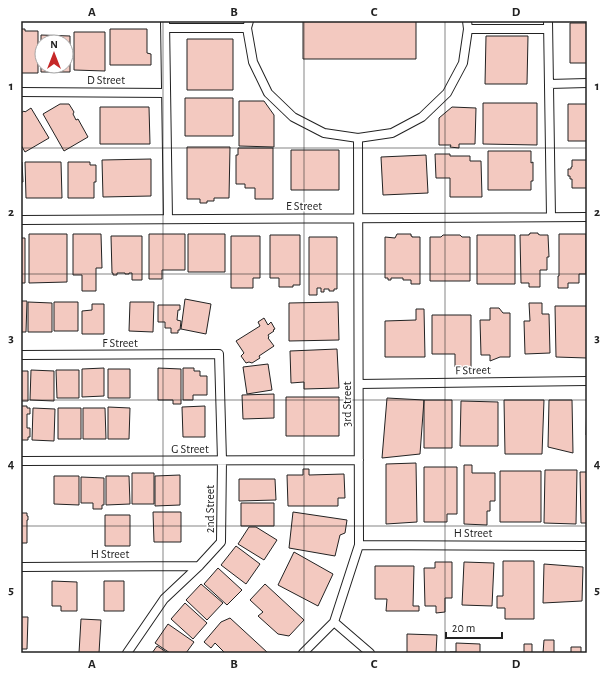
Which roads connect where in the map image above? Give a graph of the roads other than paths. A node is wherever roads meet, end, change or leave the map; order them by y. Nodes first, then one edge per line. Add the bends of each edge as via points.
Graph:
1 (165, 24) edge
2 (248, 24) edge
3 (468, 25) edge
4 (548, 25) edge
5 (587, 83) edge
6 (549, 84) junction
7 (21, 92) edge
8 (166, 93) junction
9 (358, 138) junction
10 (551, 217) junction
11 (587, 217) edge
12 (358, 218) junction
13 (168, 219) junction
14 (21, 220) edge
15 (219, 354) joint
16 (21, 355) edge
17 (587, 381) edge
18 (359, 384) junction
19 (222, 460) junction
20 (359, 460) junction
21 (21, 461) edge
22 (359, 545) junction
23 (587, 546) edge
24 (21, 566) edge
25 (199, 566) junction
26 (334, 622) junction
27 (127, 653) edge
28 (303, 653) edge
29 (370, 653) edge

1 - 2 lane
1 - 8 lane
2 - 9 lane via 253,62 268,93 293,117 324,133
3 - 4 lane
3 - 9 lane via 463,63 447,93 422,117 392,133
4 - 6 lane
5 - 6 lane
6 - 10 lane
7 - 8 lane, D Street
8 - 13 lane
9 - 12 lane, 3rd Street
10 - 11 lane, E Street
10 - 12 lane, E Street
12 - 13 lane, E Street
12 - 18 lane, 3rd Street
13 - 14 lane, E Street
15 - 16 lane, F Street
15 - 19 lane, 2nd Street
17 - 18 lane, F Street
18 - 20 lane, 3rd Street
19 - 20 lane, G Street
19 - 21 lane, G Street
19 - 25 lane, 2nd Street via 222,542
20 - 22 lane, 3rd Street
22 - 23 lane, H Street
22 - 26 lane, 3rd Street
24 - 25 lane, H Street
25 - 27 lane, 2nd Street via 164,599
26 - 28 lane, 3rd Street
26 - 29 lane

